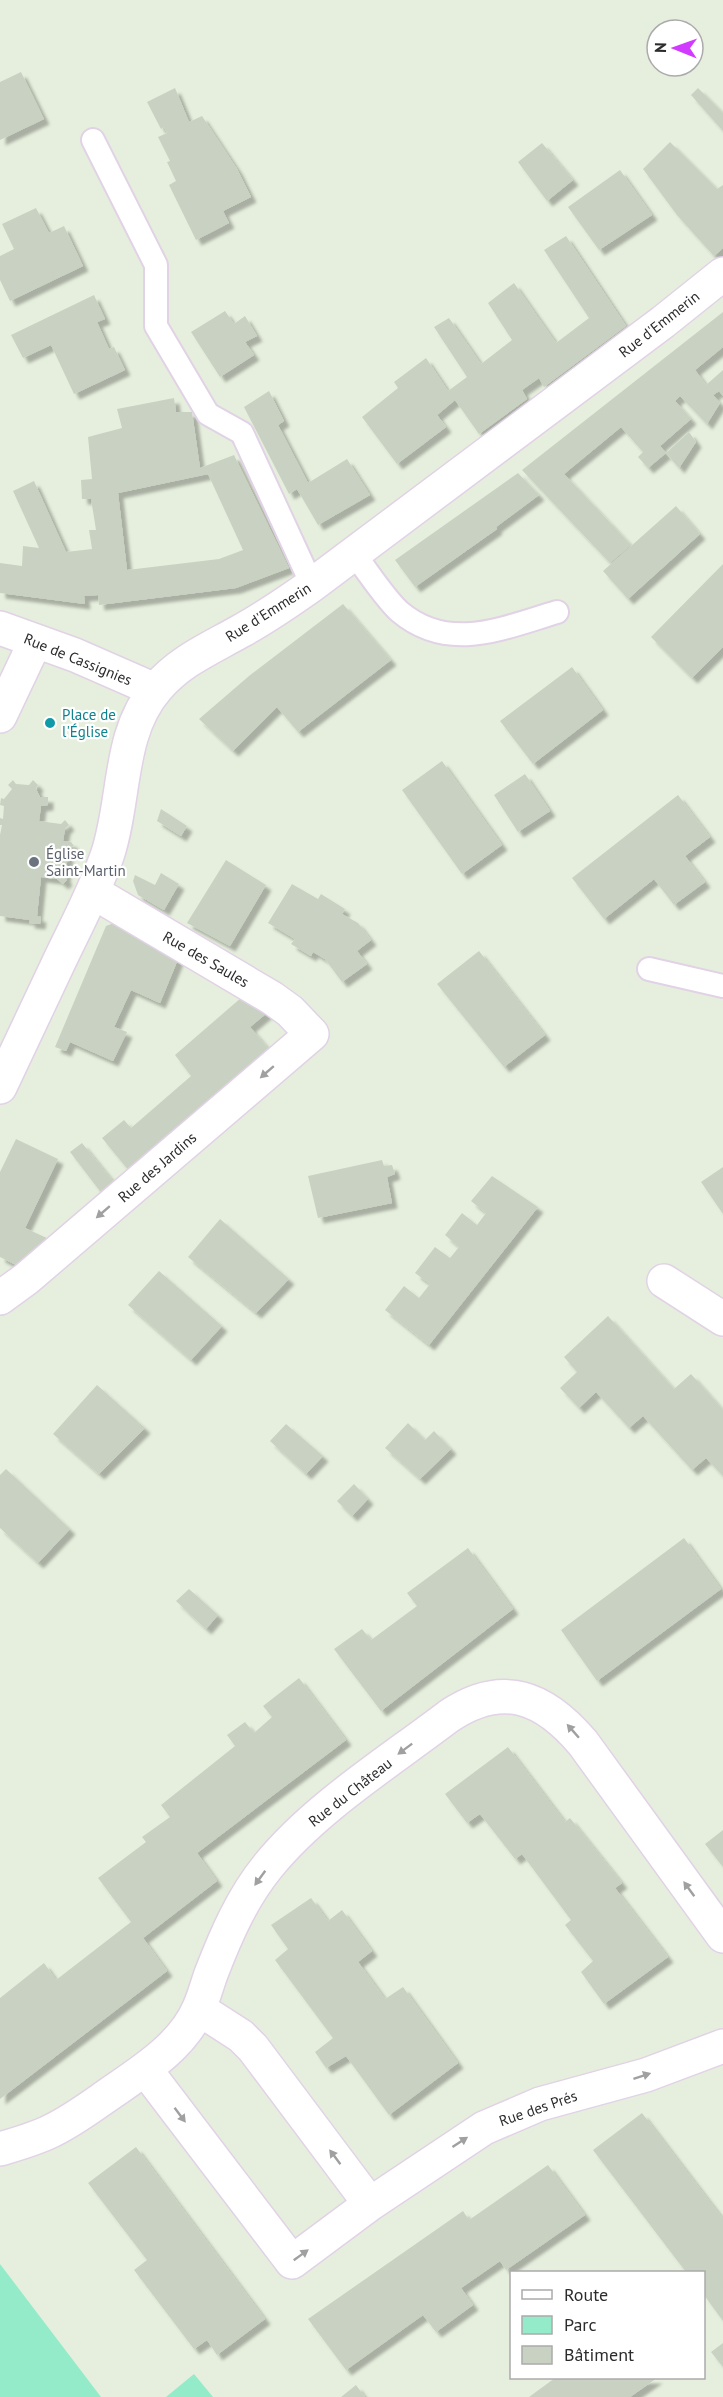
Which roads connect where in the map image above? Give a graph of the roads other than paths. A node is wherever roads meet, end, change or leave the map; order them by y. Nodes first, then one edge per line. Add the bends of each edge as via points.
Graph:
1 (93, 140) dead end
2 (723, 274) edge
3 (354, 554) junction
4 (312, 585) junction
5 (557, 612) dead end
6 (0, 628) edge
7 (35, 642) junction
8 (155, 690) junction
9 (0, 716) edge
10 (93, 892) junction
11 (649, 969) dead end
12 (723, 986) edge
13 (312, 1034) joint
14 (0, 1087) edge
15 (664, 1281) dead end
16 (0, 1298) edge
17 (723, 1319) edge
18 (723, 1936) edge
19 (199, 2009) junction
20 (723, 2046) edge
21 (145, 2069) junction
22 (0, 2149) edge
23 (370, 2204) junction

1 - 4 lane via 156,265 156,326 208,414 242,433
2 - 3 street, Rue d'Emmerin
3 - 4 street, Rue d'Emmerin
3 - 5 lane via 398,610 446,634 482,634
4 - 8 street, Rue d'Emmerin via 261,620 197,653
6 - 7 street, Rue de Cassignies
7 - 8 street, Rue de Cassignies
7 - 9 street
8 - 10 street, Rue d'Emmerin via 135,728 123,773 115,830
10 - 13 street, Rue des Saules via 272,998
10 - 14 street, Rue d'Emmerin
11 - 12 lane
13 -> 16 street, Rue des Jardins
15 - 17 street
18 -> 19 street, Rue du Château via 565,1722 527,1701 506,1695 484,1698 449,1716 312,1820 289,1843 268,1866 240,1909
19 - 21 street, Rue du Château via 186,2029
23 -> 19 street via 253,2048
23 -> 20 street, Rue des Prés via 457,2144 511,2115 646,2075
21 - 22 street, Rue du Château via 52,2131
21 -> 23 street, Rue des Prés via 292,2262

